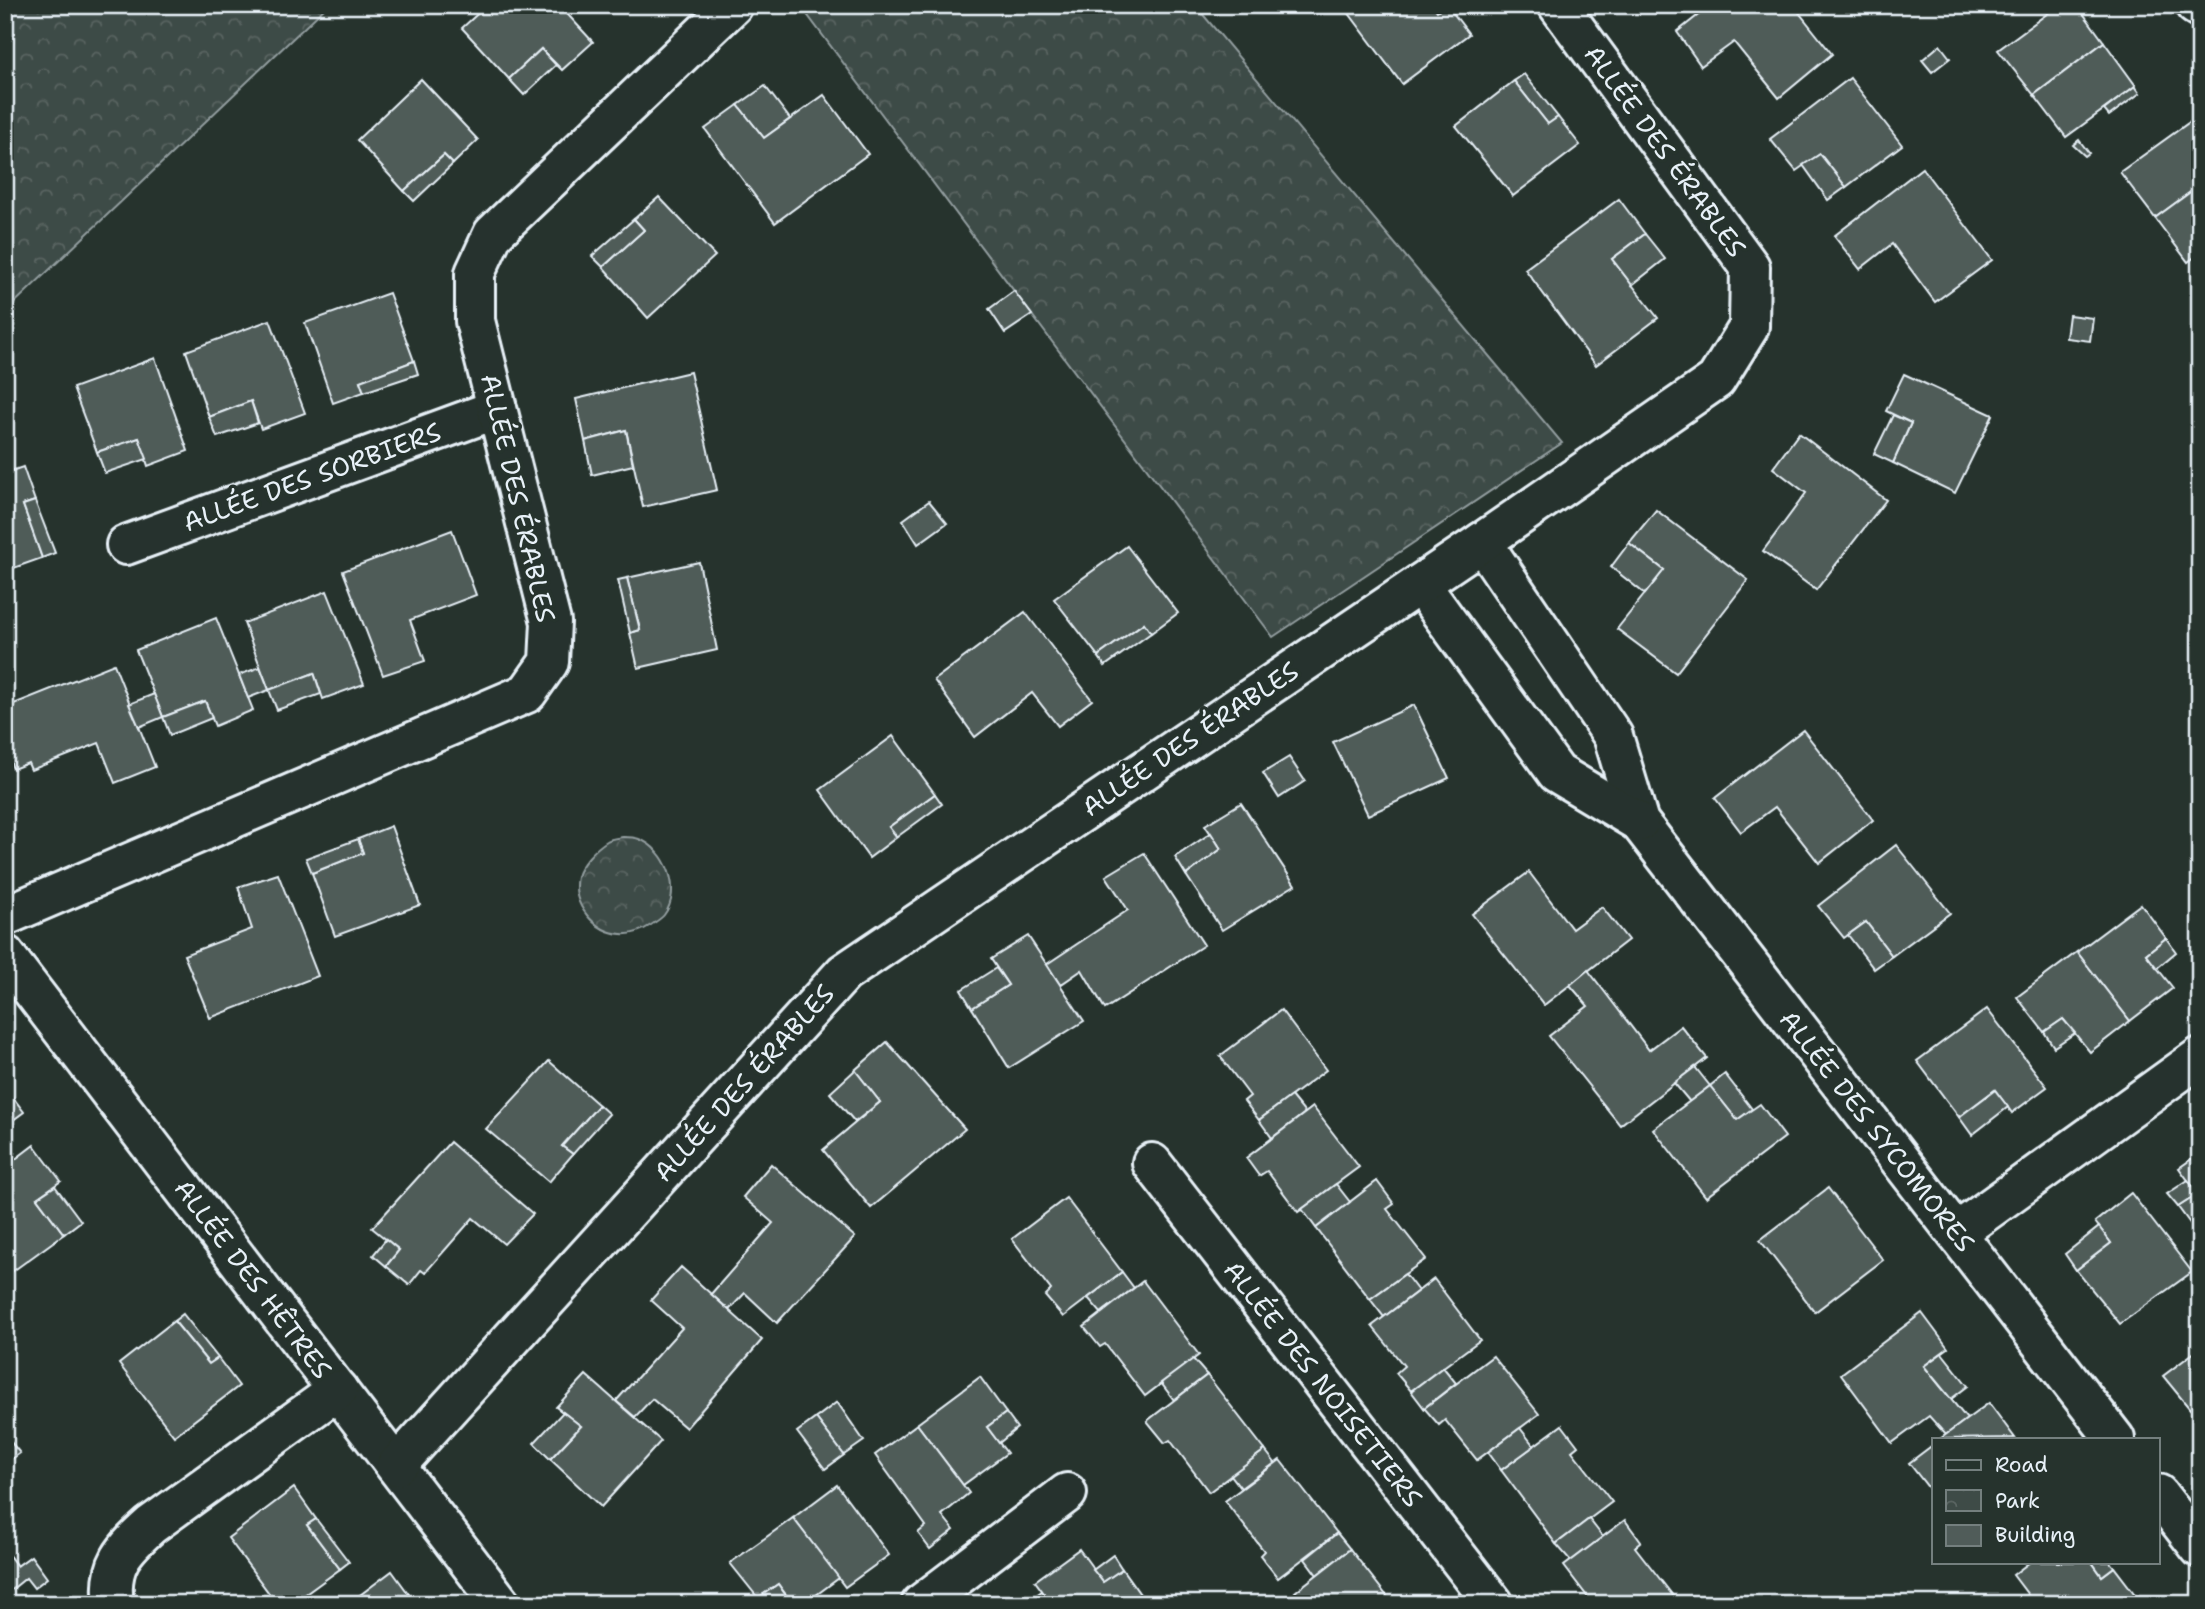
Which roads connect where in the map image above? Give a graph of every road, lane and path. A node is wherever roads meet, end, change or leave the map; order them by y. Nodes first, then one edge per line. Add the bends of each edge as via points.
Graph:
1 (733, 5) edge
2 (1558, 5) edge
3 (2195, 5) edge
4 (2200, 8) edge
5 (497, 409) junction
6 (1482, 542) junction
7 (126, 545) dead end
8 (1420, 584) junction
9 (1639, 822) junction
10 (5, 916) edge
11 (5, 955) edge
12 (2200, 1057) edge
13 (1152, 1163) dead end
14 (1956, 1233) junction
15 (338, 1390) junction
16 (2114, 1438) edge
17 (396, 1466) junction
18 (1067, 1493) dead end
19 (2160, 1497) edge
20 (2200, 1548) edge
21 (114, 1604) edge
22 (501, 1604) edge
23 (921, 1604) edge
24 (1494, 1604) edge

1 - 5 street, ALLÉE DES ÉRABLES via 493,234 475,273 475,321
2 - 6 street, ALLÉE DES ÉRABLES via 1750,267 1749,327 1716,380
3 - 4 street
5 - 7 street, ALLÉE DES SORBIERS
5 - 10 street, ALLÉE DES ÉRABLES via 551,622 549,662 527,693
6 - 8 street, ALLÉE DES ÉRABLES
6 - 9 street, ALLÉE DES SYCOMORES via 1613,736
8 - 9 street, ALLÉE DES SYCOMORES via 1557,774
8 - 17 street, ALLÉE DES ÉRABLES via 844,973
9 - 14 street, ALLÉE DES SYCOMORES
11 - 15 street, ALLÉE DES HÊTRES
12 - 14 street
13 - 24 street, ALLÉE DES NOISETIERS
14 - 16 street, ALLÉE DES SYCOMORES
15 - 17 street, ALLÉE DES HÊTRES
15 - 21 street via 126,1546 113,1573
17 - 22 street, ALLÉE DES HÊTRES
18 - 23 street
19 - 20 street

